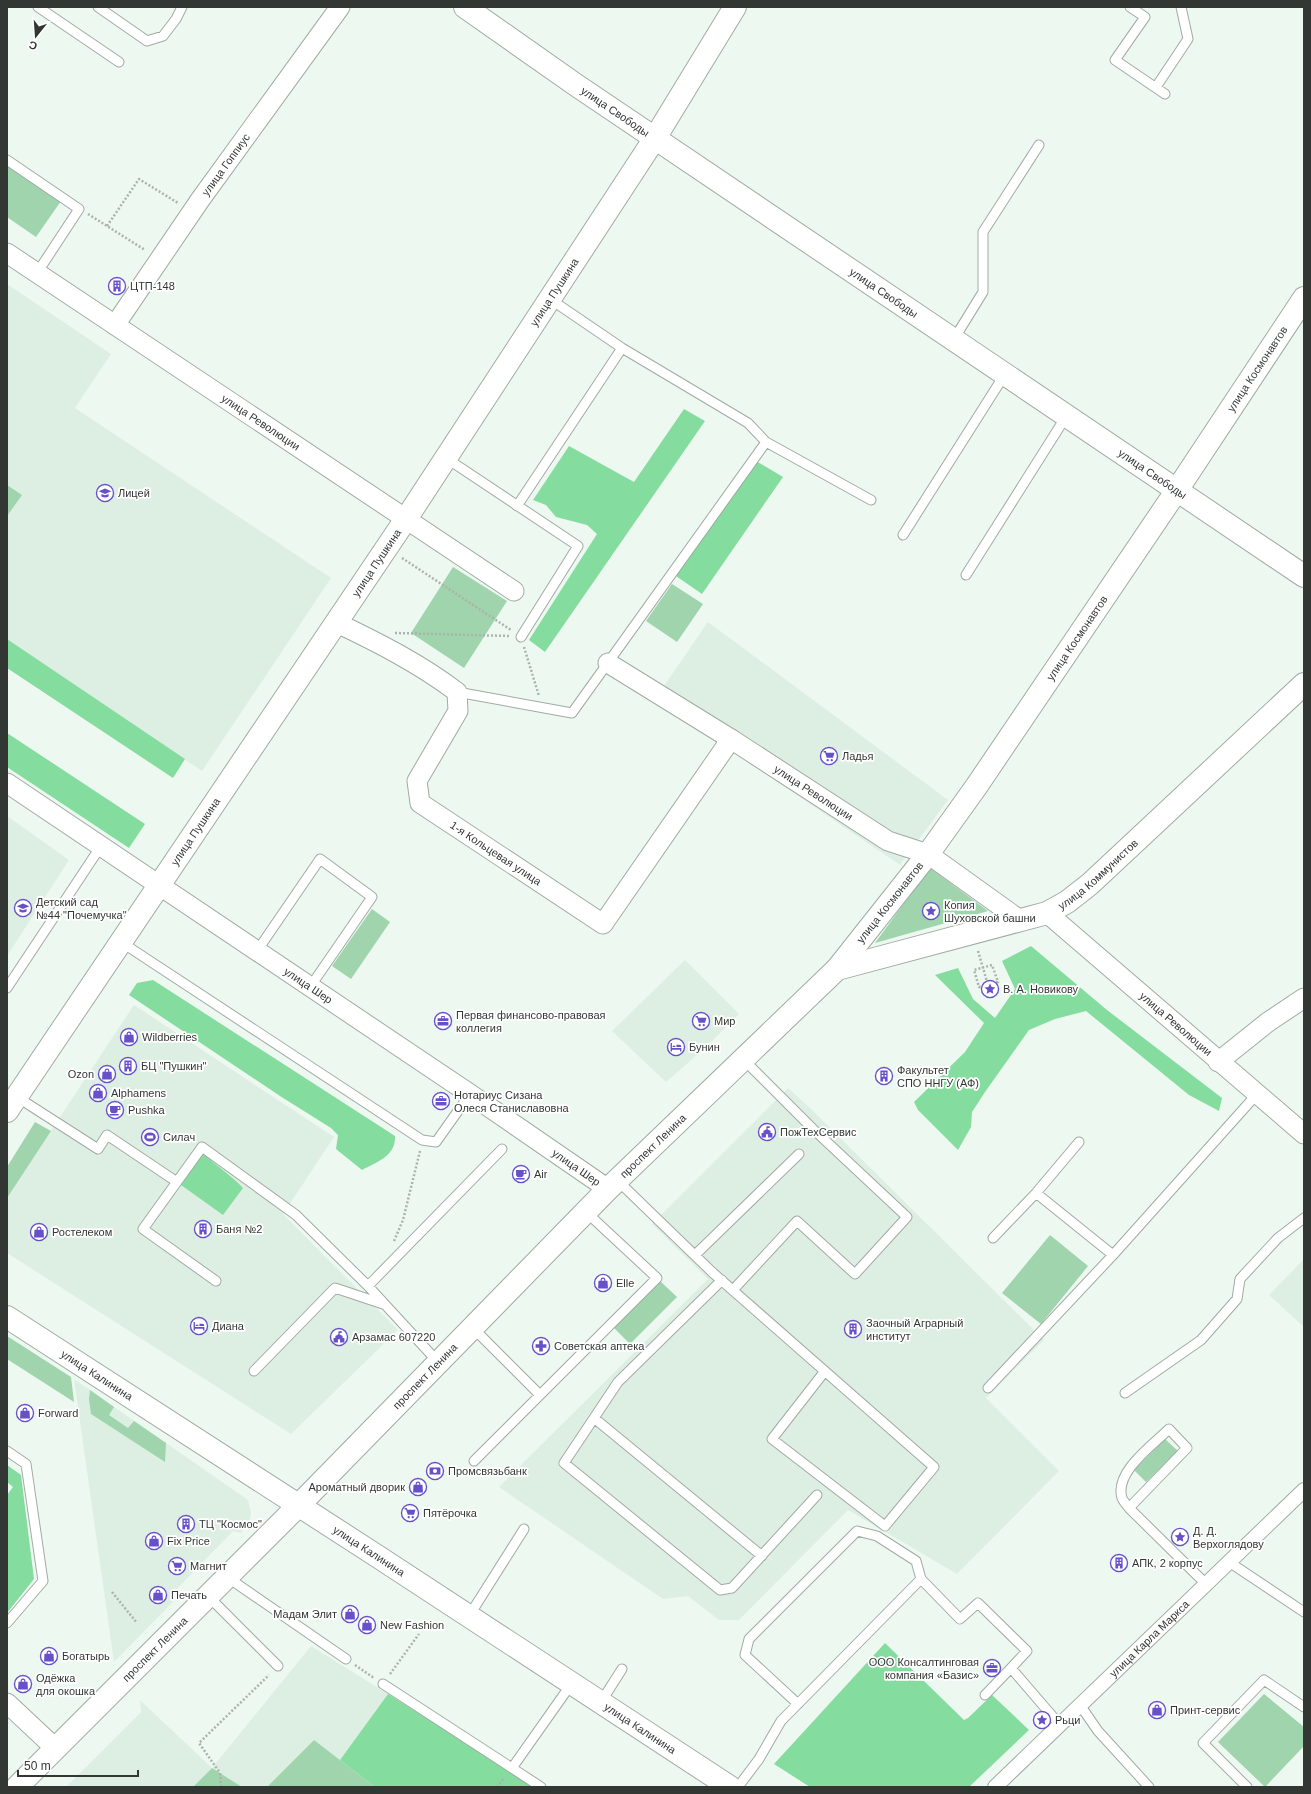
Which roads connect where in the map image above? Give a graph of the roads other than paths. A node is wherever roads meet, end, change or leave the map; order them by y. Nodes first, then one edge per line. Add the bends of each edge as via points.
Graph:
1 (38, 7) edge
2 (98, 7) edge
3 (182, 7) edge
4 (340, 7) edge
5 (465, 7) edge
6 (735, 7) edge
7 (1130, 7) edge
8 (1181, 7) edge
9 (119, 62) dead end
10 (1156, 87) junction
11 (1165, 94) dead end
12 (655, 138) junction
13 (1039, 145) dead end
14 (7, 160) edge
15 (7, 253) edge
16 (37, 273) junction
17 (549, 298) junction
18 (1304, 298) edge
19 (115, 325) junction
20 (954, 339) junction
21 (622, 348) junction
22 (1005, 374) junction
23 (1067, 415) junction
24 (766, 442) junction
25 (445, 458) junction
26 (1177, 490) junction
27 (871, 500) dead end
28 (517, 506) junction
29 (406, 519) junction
30 (903, 534) dead end
31 (966, 576) dead end
32 (1304, 576) edge
33 (514, 591) dead end
34 (337, 623) junction
35 (521, 637) road end
36 (608, 663) junction
37 (1304, 684) edge
38 (457, 692) junction
39 (731, 739) junction
40 (7, 784) edge
41 (101, 846) junction
42 (928, 854) junction
43 (159, 885) junction
44 (1047, 913) junction
45 (1020, 920) junction
46 (120, 942) junction
47 (257, 951) junction
48 (837, 969) junction
49 (310, 987) junction
50 (7, 988) edge
51 (1304, 998) edge
52 (743, 1059) junction
53 (1218, 1062) junction
54 (470, 1094) junction
55 (1257, 1094) junction
56 (12, 1104) edge
57 (1304, 1134) edge
58 (1080, 1142) dead end
59 (502, 1149) dead end
60 (799, 1154) dead end
61 (177, 1182) junction
62 (612, 1185) junction
63 (1036, 1193) junction
64 (585, 1211) junction
65 (1304, 1218) edge
66 (993, 1238) dead end
67 (1113, 1254) junction
68 (695, 1255) junction
69 (722, 1280) junction
70 (216, 1281) dead end
71 (368, 1286) junction
72 (733, 1290) junction
73 (384, 1304) junction
74 (7, 1317) edge
75 (472, 1327) junction
76 (438, 1362) junction
77 (254, 1371) dead end
78 (825, 1371) junction
79 (988, 1388) dead end
80 (1125, 1393) dead end
81 (540, 1395) junction
82 (594, 1418) junction
83 (7, 1451) edge
84 (474, 1461) dead end
85 (1304, 1490) edge
86 (817, 1495) dead end
87 (298, 1506) junction
88 (1129, 1508) junction
89 (524, 1529) dead end
90 (762, 1556) junction
91 (1229, 1562) junction
92 (227, 1577) junction
93 (921, 1579) junction
94 (1206, 1584) junction
95 (208, 1596) junction
96 (1304, 1612) edge
97 (469, 1616) junction
98 (7, 1623) edge
99 (346, 1659) road end
100 (278, 1666) road end
101 (1011, 1668) junction
102 (622, 1669) dead end
103 (572, 1683) junction
104 (383, 1684) road end
105 (985, 1695) dead end
106 (600, 1702) junction
107 (7, 1703) edge
108 (798, 1704) junction
109 (1080, 1706) junction
110 (1304, 1707) edge
111 (1060, 1725) junction
112 (56, 1748) junction
113 (512, 1768) junction
114 (17, 1787) edge
115 (542, 1787) edge
116 (730, 1787) edge
117 (738, 1787) edge
118 (995, 1787) edge
119 (1149, 1787) edge
120 (1247, 1787) edge

1 - 9 lane
2 - 3 lane via 147,41 163,36
4 - 19 street, улица Гоппиус via 192,212
5 - 12 street, улица Свободы
6 - 12 street, улица Пушкина
7 - 10 lane via 1145,17 1115,60
8 - 10 lane via 1188,39
10 - 11 lane
12 - 17 street, улица Пушкина
12 - 20 street, улица Свободы
13 - 20 lane via 983,232 983,292
14 - 16 lane via 79,209
15 - 16 street, улица Революции
16 - 19 street, улица Революции
17 - 21 lane
17 - 25 street, улица Пушкина
18 - 26 street, улица Космонавтов
19 - 29 street, улица Революции
20 - 22 street, улица Свободы
21 - 24 lane via 748,423
21 - 28 lane
22 - 23 street, улица Свободы
22 - 30 lane
23 - 26 street, улица Свободы
23 - 31 lane
24 - 27 lane
24 - 36 lane
25 - 28 lane
25 - 29 street, улица Пушкина
26 - 32 street, улица Свободы
26 - 42 street, улица Космонавтов
28 - 35 lane via 578,546
29 - 33 street, улица Революции
29 - 34 street, улица Пушкина
34 - 38 street via 370,638 431,673
34 - 43 street, улица Пушкина
36 - 38 lane via 572,713
36 - 39 street, улица Революции
37 - 44 street, улица Коммунистов via 1090,884 1067,902
38 - 39 street, 1-я Кольцевая улица via 458,712 417,781 420,803 603,924
39 - 42 street, улица Революции via 888,841
40 - 41 street, улица Шер
41 - 43 street, улица Шер
41 - 50 lane
42 - 45 street, улица Революции
42 - 48 street, улица Космонавтов
43 - 46 street, улица Пушкина
43 - 47 street, улица Шер
44 - 45 street, улица Коммунистов
44 - 53 street, улица Революции
45 - 48 street, улица Коммунистов
46 - 54 lane via 422,1140 436,1142
46 - 56 street, улица Пушкина
47 - 49 street, улица Шер
47 - 49 lane via 320,859 372,897
48 - 52 street, проспект Ленина
49 - 54 street, улица Шер
51 - 53 street via 1268,1022
52 - 62 street, проспект Ленина
52 - 72 lane via 907,1217 855,1274 798,1221
53 - 55 street, улица Революции
54 - 62 street, улица Шер
55 - 57 street, улица Революции
55 - 67 lane
56 - 61 lane via 98,1149 107,1135
58 - 63 lane
59 - 71 lane
60 - 68 lane
61 - 70 lane via 143,1229
61 - 71 lane via 202,1147 296,1215
62 - 64 street, проспект Ленина
62 - 68 lane
63 - 66 lane
63 - 67 lane
64 - 75 street, проспект Ленина
64 - 81 lane via 657,1278
65 - 80 lane via 1278,1238 1240,1279 1237,1299 1201,1340
67 - 79 lane
68 - 69 lane
69 - 72 lane
69 - 82 lane via 618,1382
71 - 73 lane
72 - 78 lane
73 - 76 lane
73 - 77 lane via 335,1288
74 - 87 street, улица Калинина
75 - 76 street, проспект Ленина
75 - 81 lane
76 - 87 street, проспект Ленина
78 - 78 lane via 934,1467 885,1526 772,1439
81 - 84 lane
82 - 90 lane
82 - 90 lane via 564,1463 720,1590 732,1588
83 - 98 lane via 26,1464 42,1581
85 - 91 street, улица Карла Маркса
86 - 90 lane
87 - 92 street, проспект Ленина
87 - 97 street, улица Калинина
88 - 88 lane via 1187,1448 1169,1429 1129,1468 1122,1481 1122,1497
88 - 94 lane
89 - 97 lane
91 - 94 street, улица Карла Маркса
91 - 96 lane
92 - 95 street, проспект Ленина
92 - 99 lane
93 - 101 lane via 960,1619 978,1603 1027,1651
93 - 108 lane
93 - 108 lane via 916,1561 876,1536 857,1531 748,1639 745,1655
94 - 109 street, улица Карла Маркса
95 - 100 lane
95 - 112 street, проспект Ленина
97 - 103 street, улица Калинина
101 - 105 lane
101 - 111 lane
102 - 106 lane
103 - 106 street, улица Калинина
103 - 113 lane
104 - 113 lane
106 - 116 street, улица Калинина
107 - 112 street
108 - 117 lane via 781,1721 759,1760
109 - 111 street, улица Карла Маркса
109 - 119 lane via 1098,1731
110 - 120 lane via 1264,1680 1203,1743
111 - 118 street, улица Карла Маркса
112 - 114 street, проспект Ленина
113 - 115 lane

